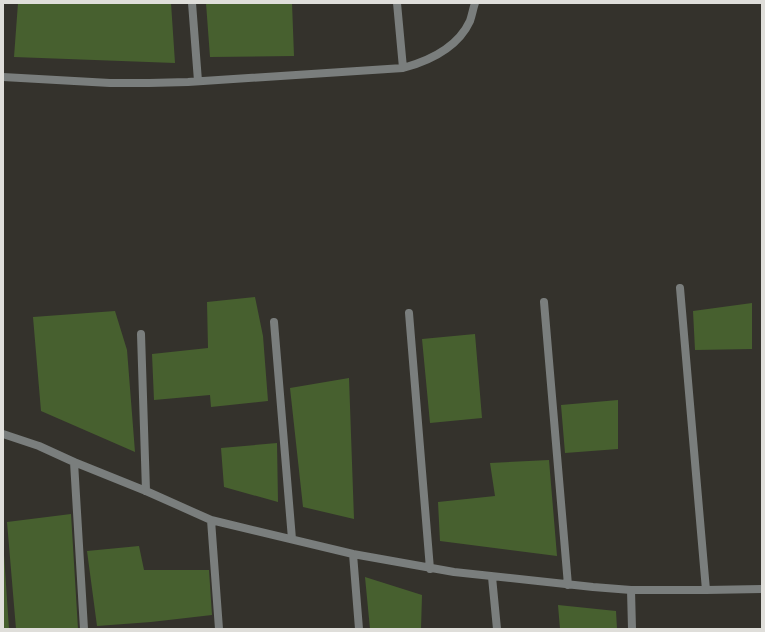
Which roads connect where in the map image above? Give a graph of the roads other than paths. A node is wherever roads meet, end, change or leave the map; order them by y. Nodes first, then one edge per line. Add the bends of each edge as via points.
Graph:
1 (192, 3) edge
2 (397, 3) edge
3 (475, 3) edge
4 (403, 68) junction
5 (3, 77) edge
6 (198, 81) junction
7 (680, 288) dead end
8 (544, 302) dead end
9 (409, 313) dead end
10 (274, 322) dead end
11 (141, 334) dead end
12 (3, 434) edge
13 (74, 462) junction
14 (146, 491) junction
15 (211, 520) junction
16 (292, 539) junction
17 (353, 554) junction
18 (430, 568) junction
19 (492, 577) junction
20 (568, 585) junction
21 (762, 589) edge
22 (631, 590) junction
23 (706, 590) junction
24 (84, 629) edge
25 (219, 629) edge
26 (359, 629) edge
27 (497, 629) edge
28 (632, 629) edge

1 - 6 street
2 - 4 street
3 - 4 street via 470,21 452,44 429,60
4 - 6 street
5 - 6 street via 110,83
7 - 23 street
8 - 20 street
9 - 18 street
10 - 16 street
11 - 14 street
12 - 13 street via 39,446
13 - 14 street
13 - 24 street
14 - 15 street
15 - 16 street
15 - 25 street
16 - 17 street
17 - 18 street
17 - 26 street
18 - 19 street
19 - 20 street
19 - 27 street
20 - 22 street
21 - 23 street
22 - 23 street
22 - 28 street

